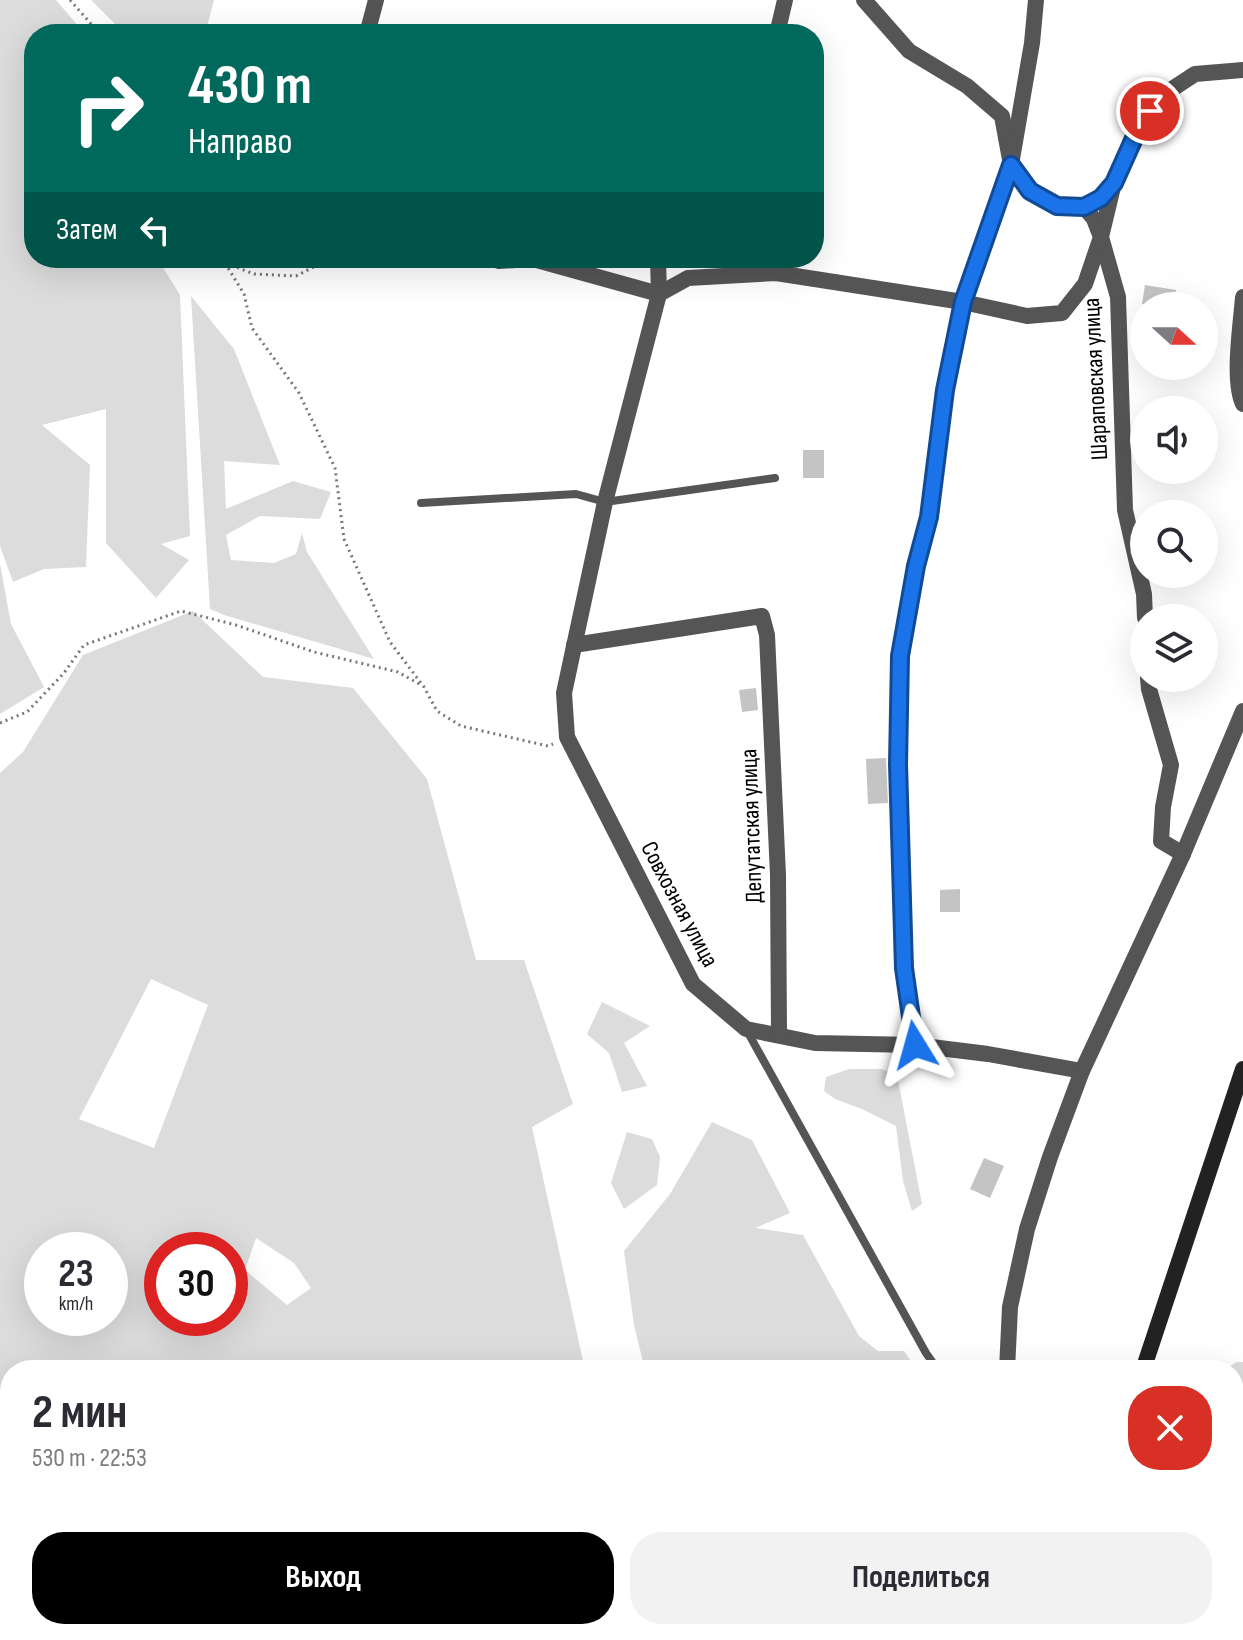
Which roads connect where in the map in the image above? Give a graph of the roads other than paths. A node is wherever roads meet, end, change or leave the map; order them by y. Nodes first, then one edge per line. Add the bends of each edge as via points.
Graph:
1 (376, 0) edge
2 (785, 0) edge
3 (864, 0) edge
4 (1036, 0) edge
5 (370, 24) edge
6 (779, 24) edge
7 (1243, 70) edge
8 (1011, 165) junction
9 (1114, 183) junction
10 (1084, 207) junction
11 (1101, 237) junction
12 (565, 268) edge
13 (658, 268) edge
14 (756, 268) edge
15 (791, 268) edge
16 (659, 294) junction
17 (1243, 297) edge
18 (963, 302) junction
19 (1243, 404) edge
20 (775, 478) dead end
21 (605, 502) junction
22 (421, 503) dead end
23 (1144, 604) edge
24 (574, 645) junction
25 (1150, 692) edge
26 (1243, 711) edge
27 (1183, 854) junction
28 (746, 1029) junction
29 (779, 1034) junction
30 (915, 1045) junction
31 (1243, 1069) edge
32 (1082, 1071) junction
33 (931, 1360) edge
34 (1007, 1360) edge
35 (1146, 1360) edge

1 - 5 street
2 - 6 street
3 - 8 street via 909,51 967,86 1002,116
4 - 8 street
7 - 9 street, Шараповская улица via 1195,74 1160,97 1140,125
8 - 10 street via 1030,191 1057,206
8 - 18 street
9 - 10 street
9 - 11 street, Шараповская улица
10 - 11 street
11 - 18 street via 1085,284 1062,313 1027,316
11 - 23 street, Шараповская улица via 1118,297 1125,510
12 - 16 street
13 - 16 street, Совхозная улица
14 - 16 street via 688,278
15 - 18 street
16 - 21 street, Совхозная улица
17 - 19 street via 1238,357
18 - 30 street via 945,390 929,517 900,656 904,968
20 - 21 lane
21 - 22 lane via 576,494
21 - 24 street, Совхозная улица
24 - 28 street, Совхозная улица via 564,693 567,737 693,984
24 - 29 street, Депутатская улица via 762,616 778,859
25 - 27 street via 1171,765 1161,841
26 - 27 street
27 - 32 street
28 - 29 street
28 - 33 lane
29 - 30 street via 815,1043
30 - 32 street
31 - 35 street
32 - 34 street via 1027,1229 1010,1307

